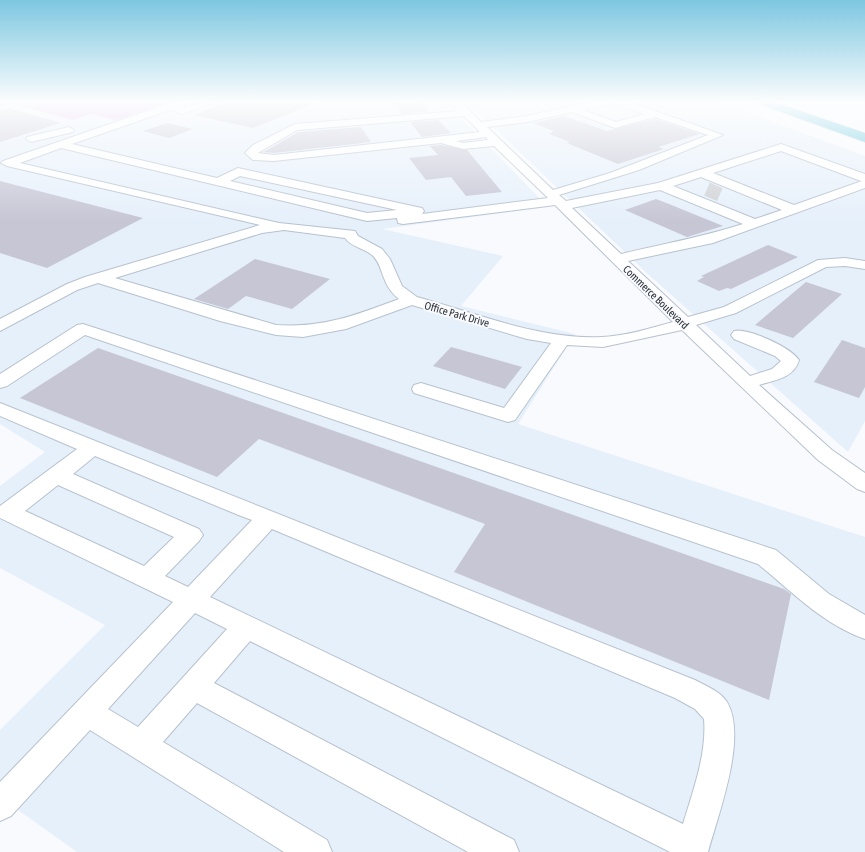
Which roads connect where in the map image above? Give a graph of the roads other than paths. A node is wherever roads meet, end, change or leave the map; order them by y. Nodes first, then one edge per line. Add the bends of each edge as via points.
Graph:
1 (73, 141) edge
2 (269, 141) edge
3 (390, 141) edge
4 (430, 141) edge
5 (495, 141) edge
6 (703, 141) edge
7 (395, 144) junction
8 (61, 145) junction
9 (702, 173) junction
10 (865, 178) edge
11 (682, 179) junction
12 (218, 182) junction
13 (865, 184) edge
14 (661, 186) junction
15 (698, 186) tunnel mouth
16 (556, 200) junction
17 (757, 210) dead end
18 (794, 210) junction
19 (774, 217) junction
20 (755, 224) junction
21 (284, 226) junction
22 (350, 234) junction
23 (617, 259) junction
24 (865, 265) edge
25 (98, 278) junction
26 (411, 300) junction
27 (683, 323) junction
28 (0, 326) edge
29 (740, 335) dead end
30 (562, 340) junction
31 (0, 382) edge
32 (746, 383) junction
33 (421, 389) dead end
34 (0, 409) edge
35 (92, 448) junction
36 (56, 475) junction
37 (865, 484) edge
38 (267, 519) junction
39 (147, 578) junction
40 (192, 600) junction
41 (246, 626) junction
42 (865, 628) edge
43 (194, 687) junction
44 (87, 712) junction
45 (141, 745) junction
46 (0, 805) edge
47 (692, 849) edge
48 (315, 852) edge
49 (502, 852) edge

1 - 8 street
2 - 7 street via 251,153 257,158 274,158
3 - 7 street
4 - 7 street
5 - 16 street, Commerce Boulevard
6 - 16 street via 588,184
8 - 12 street
8 - 21 street via 7,163
9 - 10 street via 781,147
9 - 11 street
9 - 18 street
11 - 14 street
11 - 15 street
12 - 12 street via 373,218 417,211 238,172
13 - 18 street
14 - 16 street
14 - 20 street
16 - 22 street via 362,226
16 - 23 street, Commerce Boulevard
17 - 19 street
18 - 19 street
19 - 20 street
20 - 23 street via 708,240
21 - 22 street
21 - 25 street via 260,229
22 - 26 street, Office Park Drive via 377,252 395,288
23 - 27 street, Commerce Boulevard
24 - 27 street, Office Park Drive via 823,263 730,310
25 - 26 street via 234,319 276,330 303,332 346,324
25 - 28 street via 72,287
26 - 30 street, Office Park Drive
27 - 30 street, Office Park Drive via 603,342
27 - 32 street, Commerce Boulevard
29 - 32 street via 781,352 790,360 788,367 778,373
30 - 33 street via 508,416
31 - 42 street via 83,329 767,557 820,601
32 - 37 street, Commerce Boulevard via 825,455
34 - 35 street
35 - 36 street
35 - 38 street
36 - 39 street via 191,535
36 - 39 street via 8,512
38 - 40 street
38 - 47 street via 710,702 720,718 717,753
39 - 40 street
40 - 41 street
40 - 44 street
41 - 43 street
41 - 47 street
43 - 45 street
43 - 49 street
44 - 45 street
44 - 46 street
45 - 48 street

